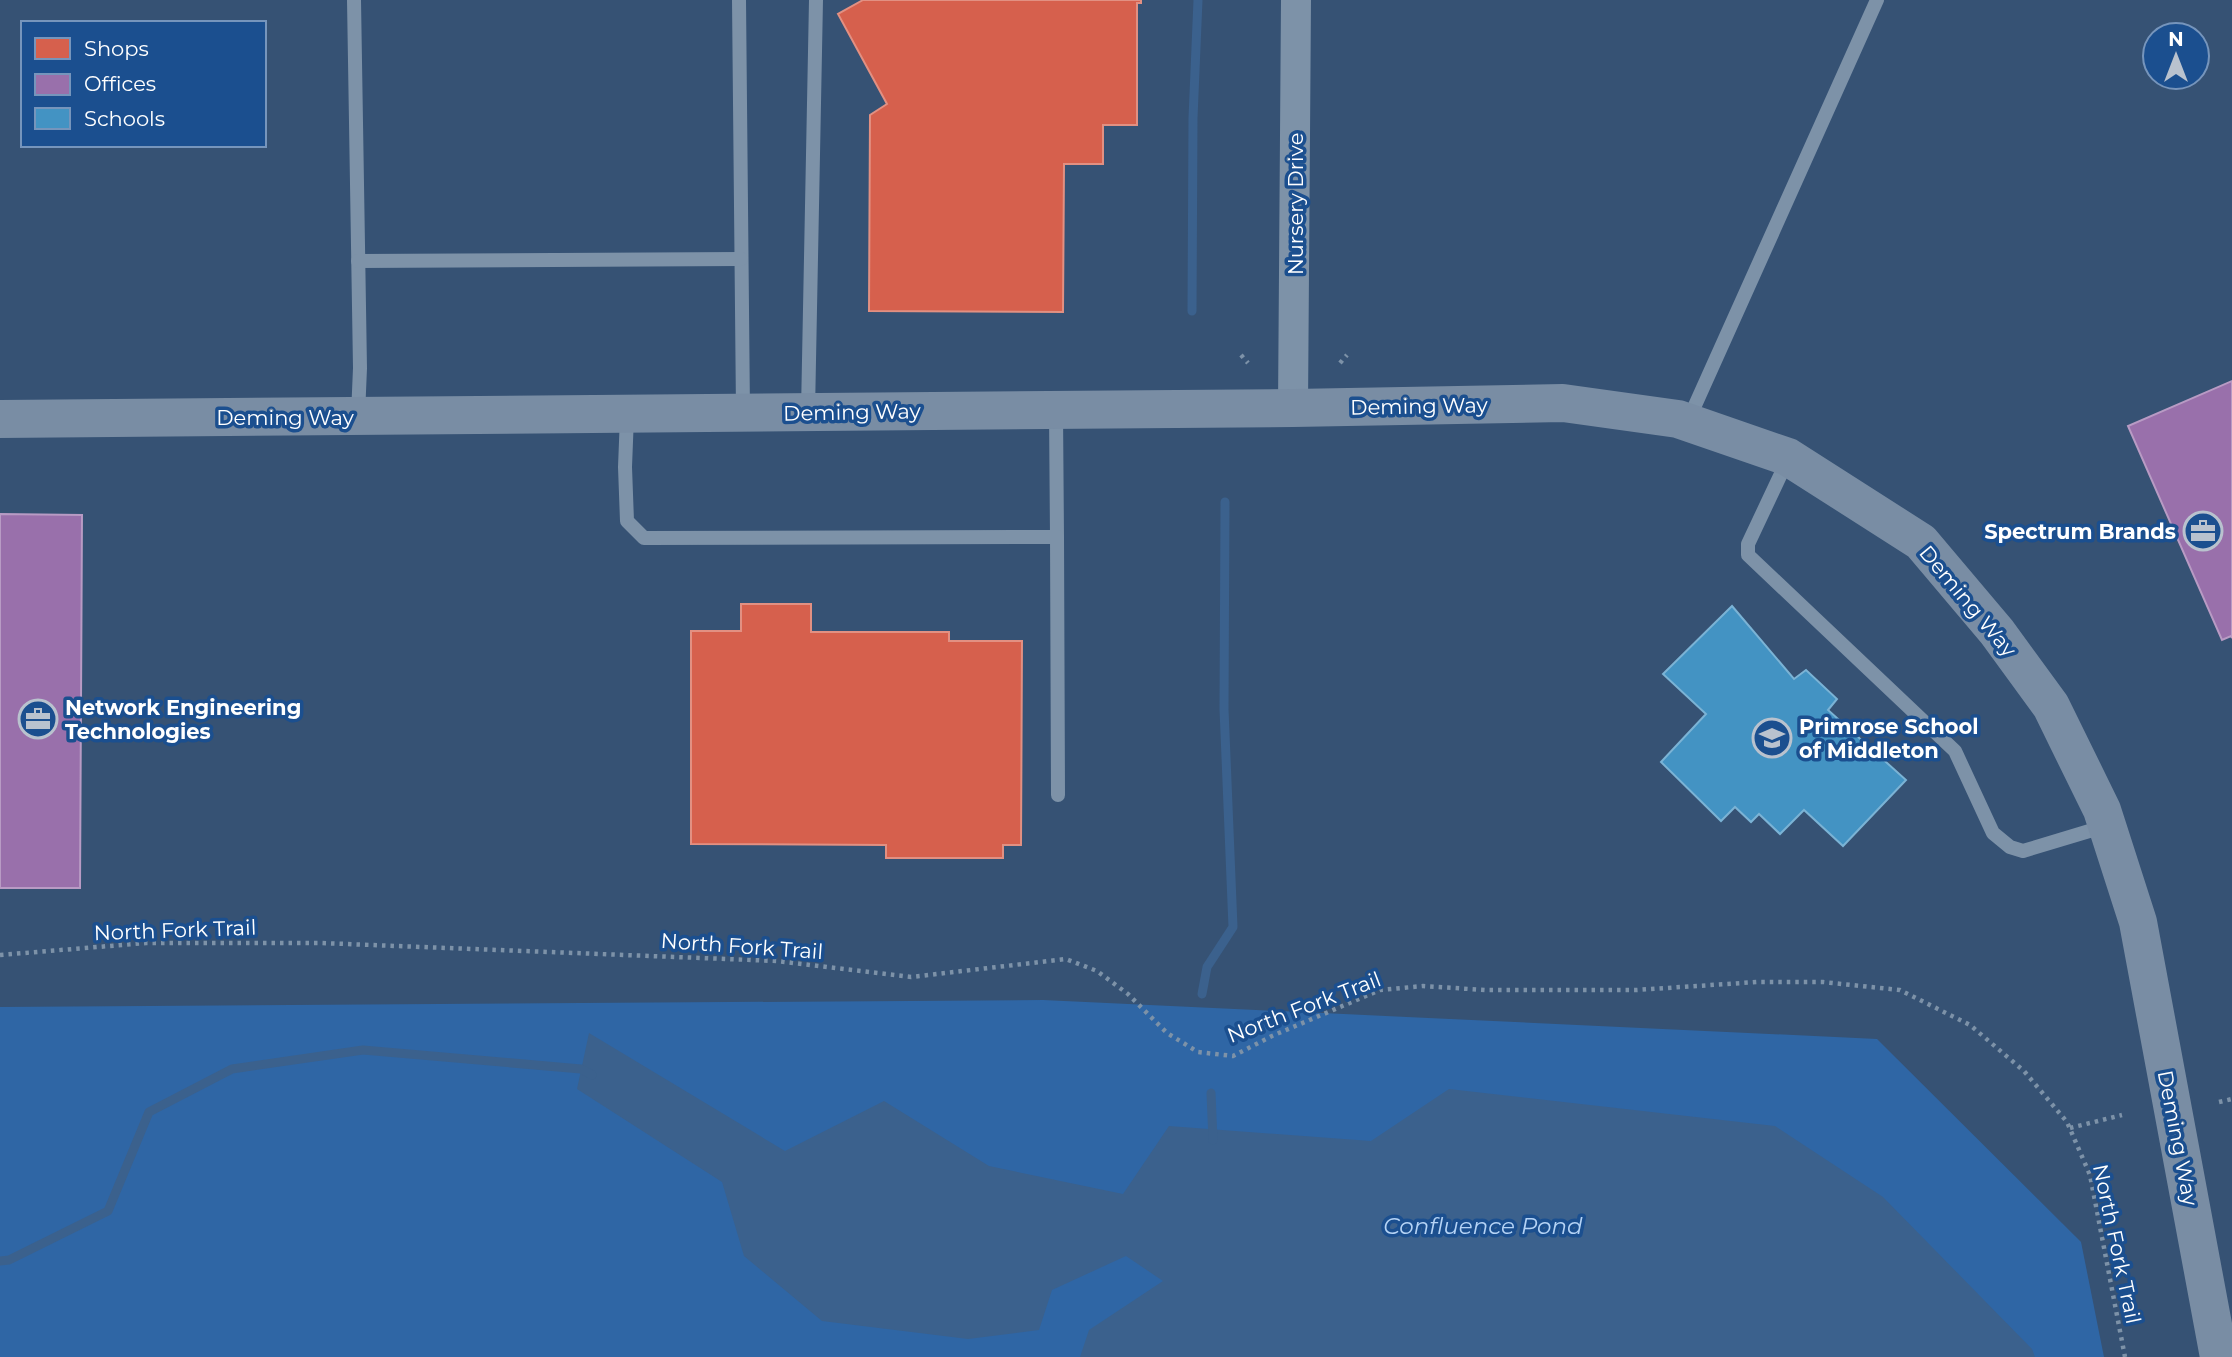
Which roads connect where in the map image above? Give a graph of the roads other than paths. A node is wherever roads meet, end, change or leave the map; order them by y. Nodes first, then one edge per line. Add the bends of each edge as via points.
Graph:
1 (354, 0) edge
2 (739, 0) edge
3 (816, 0) edge
4 (1296, 0) edge
5 (1877, 0) edge
6 (741, 260) junction
7 (358, 261) junction
8 (1293, 408) junction
9 (1056, 411) junction
10 (743, 413) junction
11 (808, 413) junction
12 (627, 414) junction
13 (358, 416) junction
14 (0, 419) edge
15 (1687, 422) junction
16 (1788, 457) junction
17 (1057, 537) junction
18 (1058, 795) dead end
19 (2107, 825) junction
20 (2219, 1357) edge

1 - 7 lane
2 - 6 lane
3 - 11 lane
4 - 8 street, Nursery Drive
5 - 15 lane
6 - 7 lane
6 - 10 lane
7 - 13 lane
8 - 9 street, Deming Way
8 - 15 street, Deming Way via 1563,402
9 - 11 street, Deming Way
9 - 17 lane
10 - 11 street, Deming Way
10 - 12 street, Deming Way
12 - 13 street, Deming Way
12 - 17 lane via 627,521 644,538
13 - 14 street, Deming Way
15 - 16 street, Deming Way
16 - 19 street, Deming Way via 1920,542 1997,632 2051,706
16 - 19 lane via 1752,534 1748,555 1955,751 1993,833 2010,847 2023,851
17 - 18 lane
19 - 20 street, Deming Way via 2138,922

